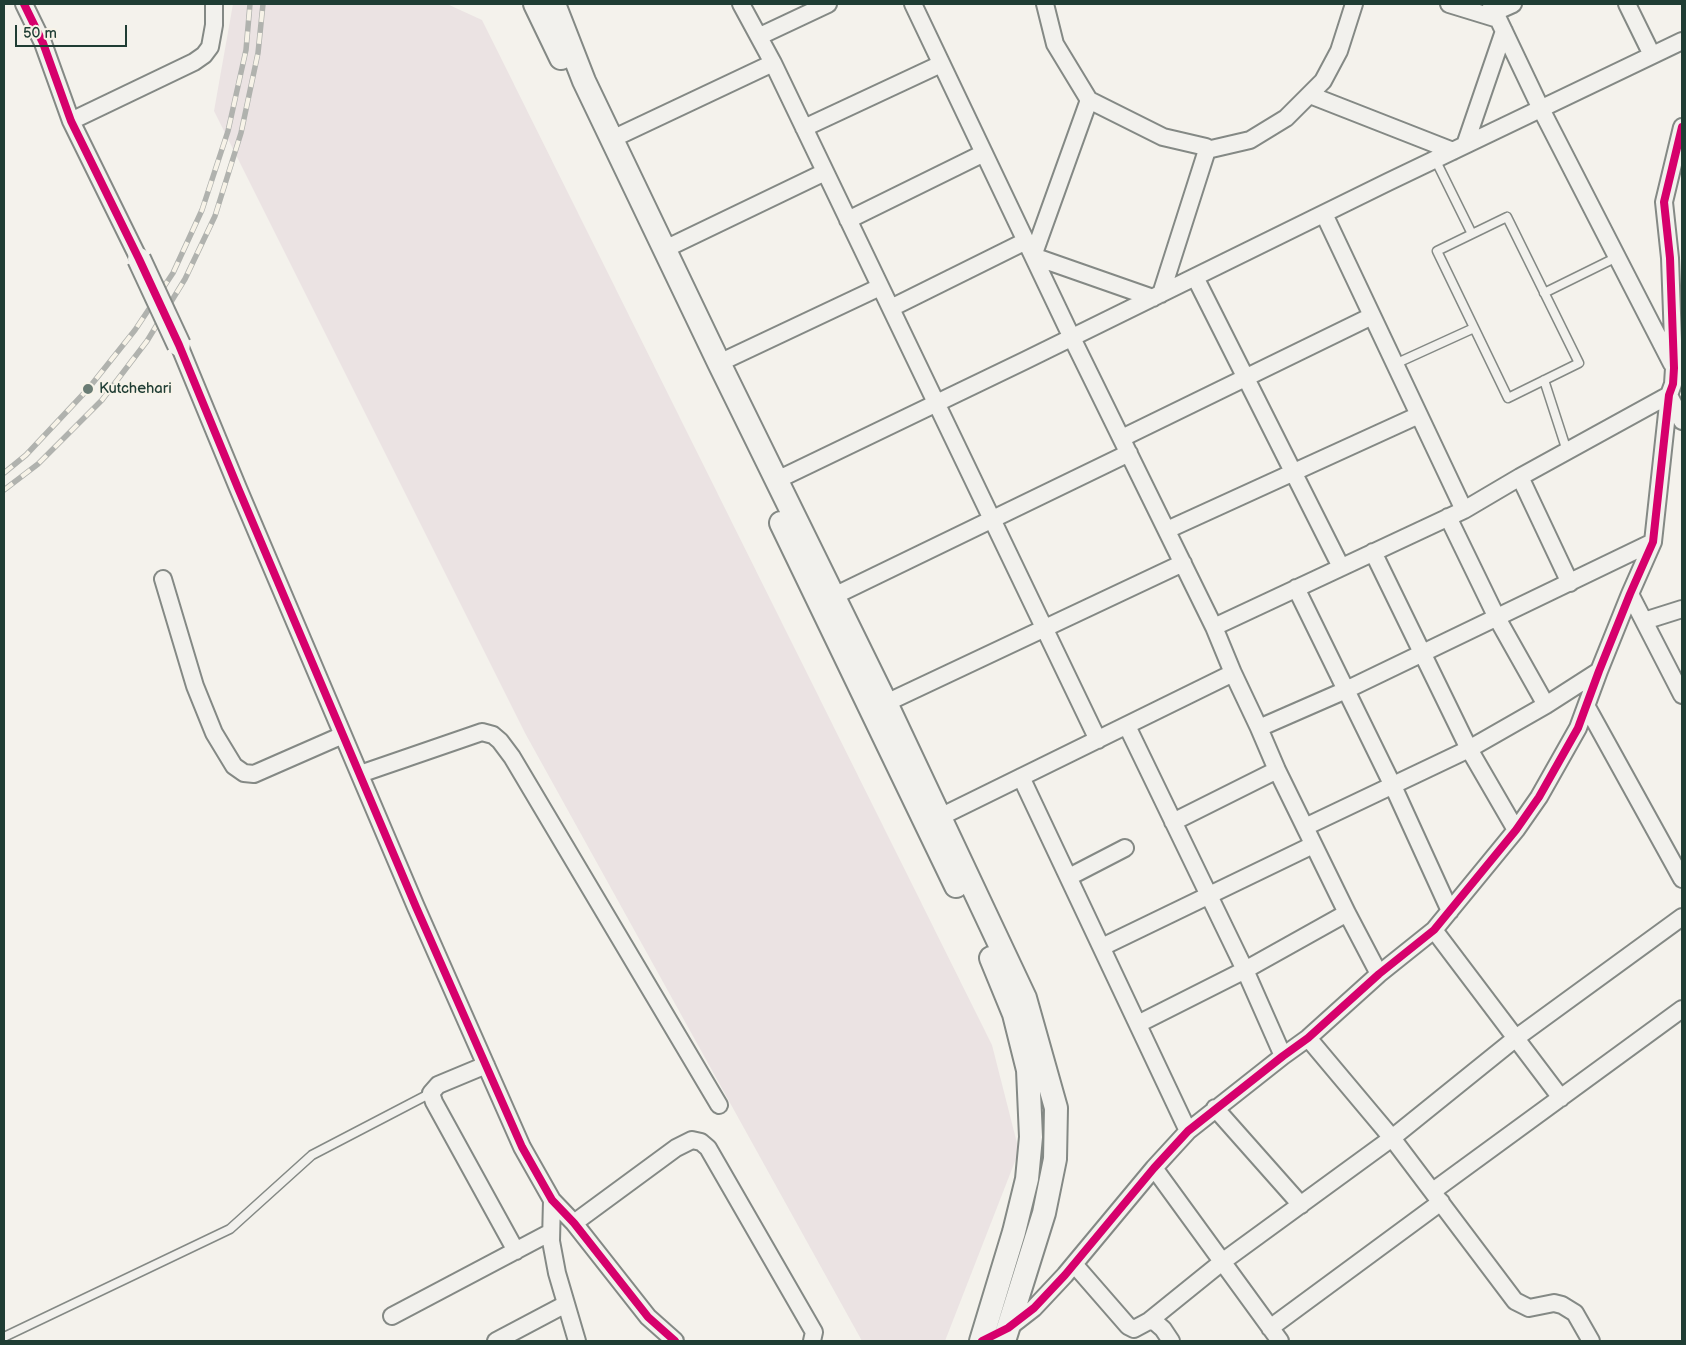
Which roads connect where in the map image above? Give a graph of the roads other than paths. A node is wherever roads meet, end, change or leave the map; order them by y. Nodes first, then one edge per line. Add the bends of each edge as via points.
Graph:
1 (24, 4) edge
2 (214, 4) edge
3 (534, 4) edge
4 (741, 4) edge
5 (828, 4) edge
6 (912, 4) edge
7 (1045, 4) edge
8 (1354, 4) edge
9 (1449, 4) edge
10 (1513, 4) edge
11 (1627, 4) edge
12 (560, 6) edge
13 (1497, 16) edge
14 (760, 36) junction
15 (1682, 41) edge
16 (1652, 55) junction
17 (773, 63) junction
18 (941, 64) junction
19 (1310, 94) junction
20 (1089, 100) junction
21 (1541, 109) junction
22 (71, 121) junction
23 (1682, 127) edge
24 (804, 128) junction
25 (612, 140) junction
26 (1459, 148) junction
27 (1207, 150) junction
28 (984, 153) junction
29 (1435, 159) junction
30 (825, 172) junction
31 (1324, 214) junction
32 (848, 220) junction
33 (1472, 234) junction
34 (1026, 241) junction
35 (665, 250) junction
36 (1033, 256) junction
37 (1617, 257) junction
38 (140, 259) joint
39 (1195, 277) junction
40 (880, 287) junction
41 (1544, 293) junction
42 (1157, 296) junction
43 (891, 308) junction
44 (1372, 316) junction
45 (1474, 328) junction
46 (1072, 338) junction
47 (179, 345) joint
48 (719, 363) junction
49 (1395, 364) junction
50 (1246, 378) junction
51 (1544, 380) junction
52 (1674, 382) edge
53 (936, 403) junction
54 (1419, 415) junction
55 (1682, 421) edge
56 (1125, 446) junction
57 (1567, 451) junction
58 (1294, 472) junction
59 (1520, 477) junction
60 (777, 480) junction
61 (1464, 510) junction
62 (1448, 517) junction
63 (992, 519) junction
64 (1167, 530) junction
65 (1653, 542) junction
66 (1373, 552) junction
67 (1183, 563) junction
68 (1341, 567) junction
69 (163, 579) dead end
70 (1570, 583) junction
71 (1296, 588) junction
72 (1630, 594) junction
73 (834, 596) junction
74 (1682, 609) edge
75 (1497, 618) junction
76 (1644, 621) junction
77 (1214, 627) junction
78 (1044, 628) junction
79 (1422, 654) junction
80 (1599, 671) junction
81 (1232, 673) junction
82 (1346, 690) junction
83 (1682, 695) edge
84 (886, 703) junction
85 (1546, 705) junction
86 (1587, 706) junction
87 (1127, 726) junction
88 (1259, 728) junction
89 (343, 735) junction
90 (1098, 740) junction
91 (1469, 749) junction
92 (1277, 770) junction
93 (360, 774) junction
94 (1021, 777) junction
95 (1393, 786) junction
96 (940, 817) junction
97 (1173, 822) junction
98 (1305, 827) junction
99 (1516, 830) junction
100 (1313, 845) junction
101 (1125, 848) dead end
102 (1069, 877) junction
103 (1682, 879) edge
104 (1209, 895) junction
105 (1450, 911) junction
106 (1346, 913) junction
107 (1682, 917) edge
108 (1434, 930) junction
109 (1102, 947) junction
110 (1245, 970) junction
111 (1379, 974) junction
112 (1682, 1009) edge
113 (1138, 1024) junction
114 (1308, 1038) junction
115 (1516, 1038) junction
116 (1283, 1056) junction
117 (486, 1065) junction
118 (431, 1093) junction
119 (1561, 1098) junction
120 (718, 1104) dead end
121 (1215, 1108) junction
122 (1188, 1130) junction
123 (1392, 1138) junction
124 (1154, 1168) junction
125 (1437, 1196) junction
126 (552, 1200) junction
127 (1301, 1204) junction
128 (574, 1223) junction
129 (551, 1232) junction
130 (516, 1251) junction
131 (1222, 1262) junction
132 (1074, 1264) junction
133 (566, 1304) junction
134 (392, 1316) dead end
135 (1149, 1321) junction
136 (1270, 1328) junction
137 (1006, 1335) edge
138 (4, 1336) edge
139 (496, 1341) edge
140 (578, 1341) edge
141 (675, 1341) edge
142 (812, 1341) edge
143 (982, 1341) edge
144 (1171, 1341) edge
145 (1280, 1341) edge
146 (1591, 1341) edge

1 - 22 street via 43,43
2 - 22 street via 210,47 204,55
3 - 143 street via 992,961 1014,1014 1028,1070 1031,1137 1027,1179
4 - 14 street
5 - 14 street
6 - 18 street
7 - 20 street via 1055,44
8 - 19 street via 1339,51 1323,81
9 - 13 street
10 - 13 street
11 - 16 street
12 - 25 street via 584,81
13 - 21 street
13 - 26 street
14 - 17 street
15 - 16 street
16 - 21 street
17 - 24 street
17 - 25 street
18 - 24 street
18 - 28 street
19 - 26 street
19 - 27 street via 1286,118 1250,140
20 - 27 street via 1163,137
20 - 36 street
21 - 26 street
21 - 37 street
22 - 38 street
23 - 52 street via 1664,202 1670,258
24 - 30 street
25 - 35 street
26 - 29 street
27 - 42 street
28 - 32 street
28 - 34 street
29 - 31 street
29 - 33 lane
30 - 32 street
30 - 35 street
31 - 39 street
31 - 44 street
32 - 40 street
33 - 41 lane via 1507,217
33 - 45 lane via 1437,252
34 - 36 street
34 - 43 street
35 - 48 street
36 - 42 street
36 - 46 street
37 - 41 lane
37 - 52 street
38 - 47 street, bridge
39 - 42 street
39 - 50 street
40 - 43 street
40 - 48 street
41 - 51 lane via 1579,363
42 - 46 street
43 - 53 street
44 - 49 street
44 - 50 street
45 - 49 lane
45 - 51 lane via 1508,398
46 - 53 street
46 - 56 street
47 - 89 street
48 - 60 street
49 - 54 street
50 - 56 street
50 - 58 street
51 - 57 lane
52 - 55 street
52 - 57 street
52 - 65 street
53 - 60 street
53 - 63 street
54 - 58 street
54 - 61 street
56 - 63 street
56 - 64 street
57 - 59 street
58 - 64 street
58 - 68 street
59 - 61 street
59 - 70 street
60 - 73 street
61 - 62 street
62 - 66 street
62 - 75 street
63 - 73 street
63 - 78 street
64 - 67 street
65 - 70 street
65 - 72 street
66 - 68 street
66 - 79 street
67 - 77 street
67 - 78 street
68 - 71 street
69 - 89 street via 195,686 214,733 234,766 244,773 254,774
70 - 75 street
71 - 77 street
71 - 82 street
72 - 76 street
72 - 80 street
73 - 84 street
74 - 76 street
75 - 79 street
75 - 85 street
76 - 83 street
77 - 81 street
78 - 84 street
78 - 90 street
79 - 82 street
79 - 91 street
80 - 85 street
80 - 86 street
81 - 87 street
81 - 88 street
82 - 88 street
82 - 95 street
84 - 96 street
85 - 91 street
86 - 99 street via 1539,797
86 - 103 street
87 - 90 street
87 - 97 street
88 - 92 street
89 - 93 street
90 - 94 street
91 - 95 street
91 - 99 street
92 - 97 street
92 - 98 street
93 - 117 street
93 - 120 street via 482,732 500,740
94 - 96 street
94 - 102 street
95 - 98 street
95 - 105 street
96 - 137 street via 1025,998 1056,1108 1055,1159 1048,1196
97 - 104 street
98 - 100 street
99 - 105 street
100 - 104 street
100 - 106 street
101 - 102 street
102 - 109 street
104 - 109 street
104 - 110 street
105 - 108 street
106 - 110 street
106 - 111 street
107 - 115 street
108 - 111 street
108 - 115 street
109 - 113 street
110 - 113 street
110 - 116 street
111 - 114 street
112 - 119 street
113 - 122 street
114 - 116 street
114 - 123 street
115 - 119 street
115 - 123 street
116 - 121 street
117 - 118 street via 438,1085
117 - 126 street via 522,1147
118 - 130 street
118 - 138 lane via 312,1155 230,1229
119 - 125 street
121 - 122 street
121 - 127 street
122 - 124 street
123 - 125 street
123 - 127 street
124 - 131 street
124 - 132 street
125 - 136 street
125 - 146 street via 1514,1301 1529,1308 1554,1303 1562,1305 1575,1313
126 - 128 street
126 - 129 street
127 - 131 street
128 - 141 street via 648,1317
128 - 142 street via 676,1148 692,1140 701,1142 708,1148 814,1332
129 - 130 street
129 - 133 street
130 - 134 street
131 - 135 street
131 - 136 street
132 - 135 street via 1128,1326 1134,1329
132 - 137 street
133 - 139 street
133 - 140 street
135 - 144 street via 1159,1325
136 - 145 street
137 - 143 street

